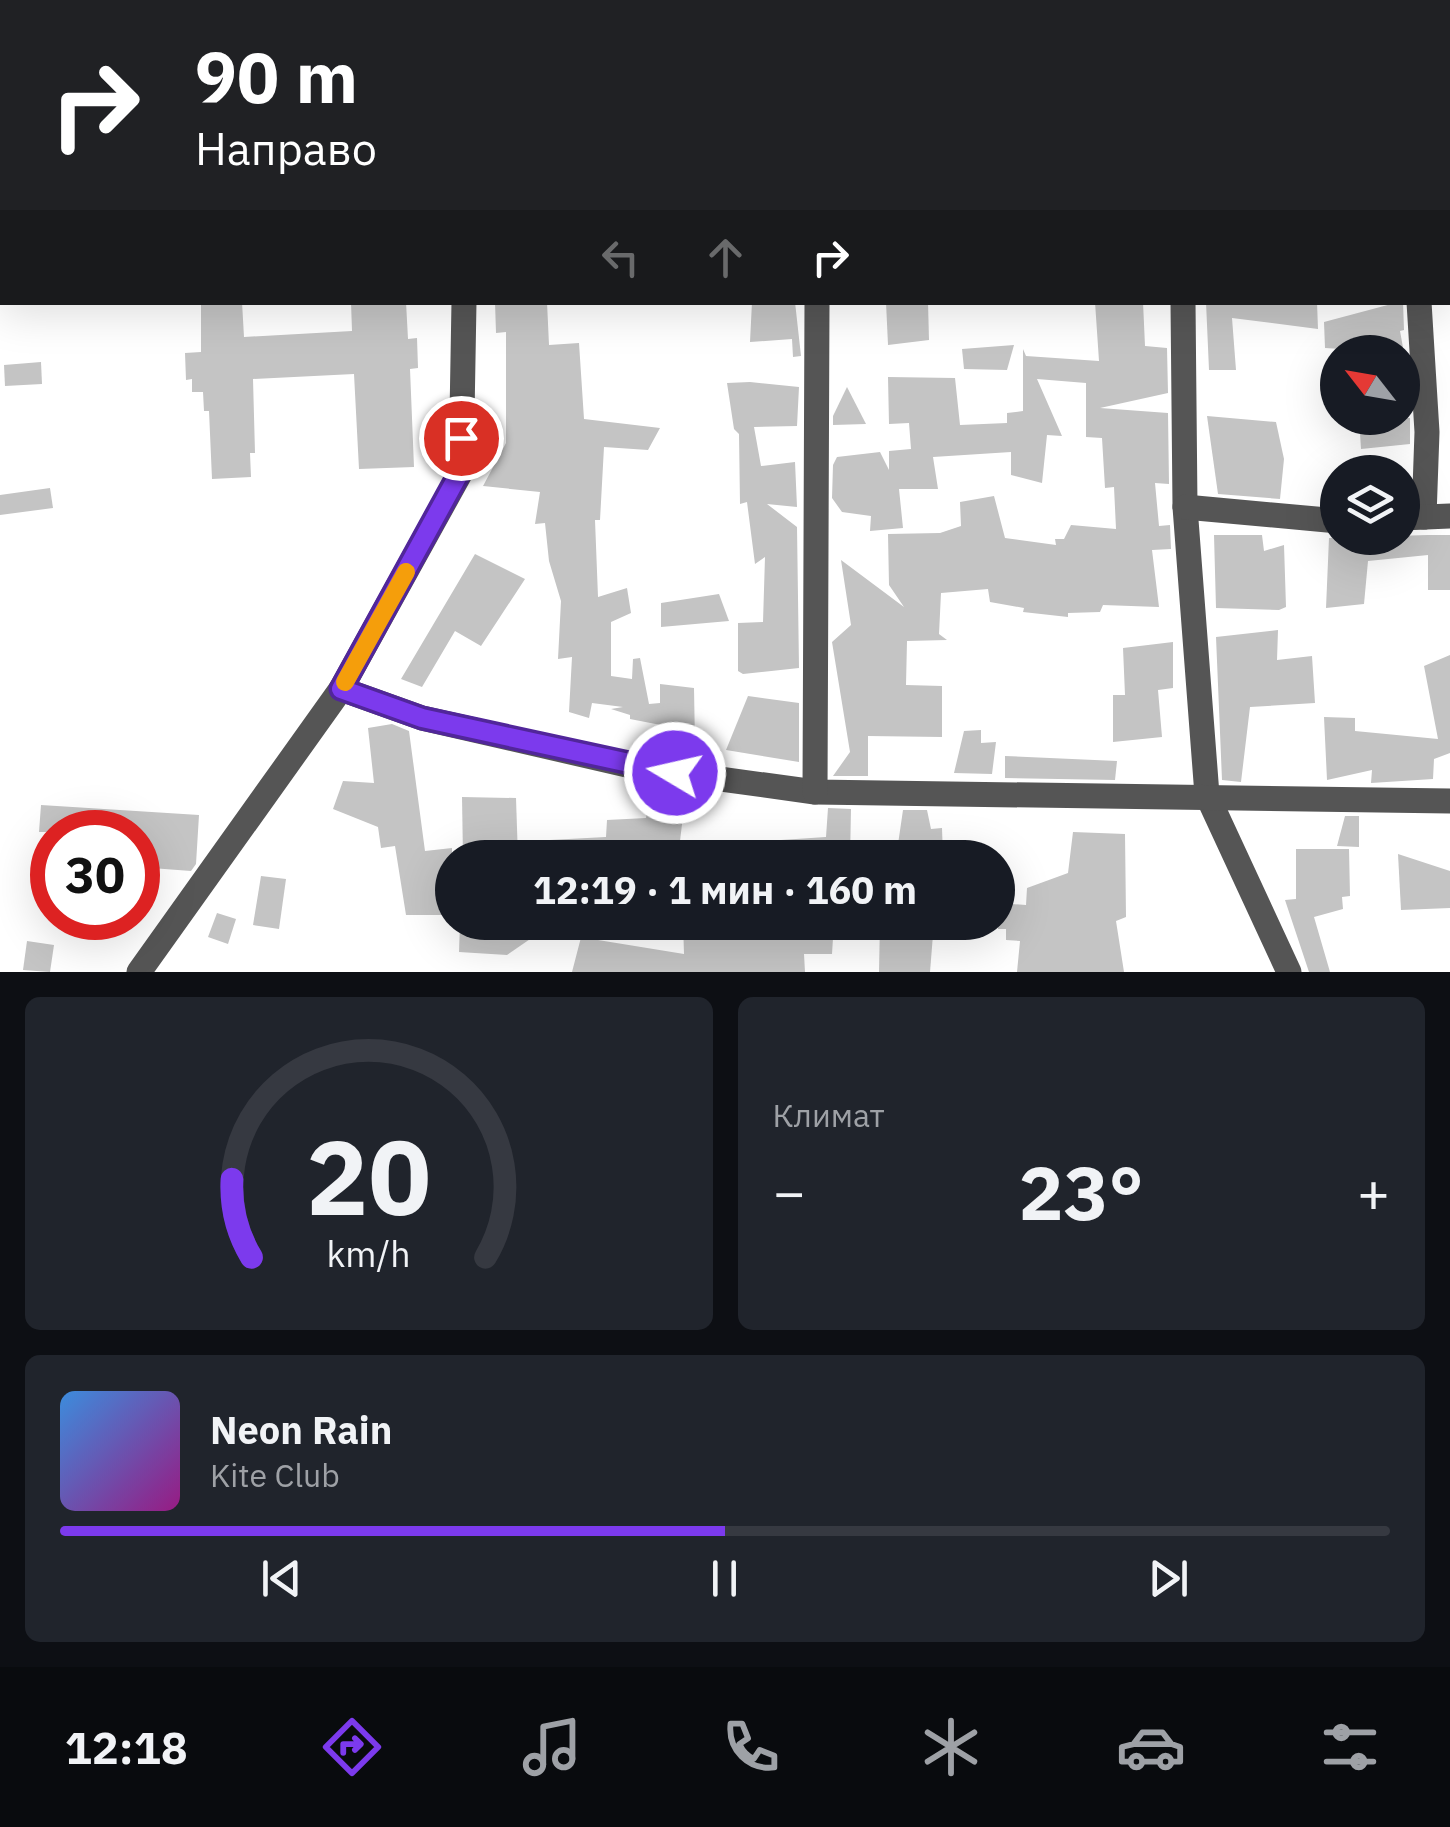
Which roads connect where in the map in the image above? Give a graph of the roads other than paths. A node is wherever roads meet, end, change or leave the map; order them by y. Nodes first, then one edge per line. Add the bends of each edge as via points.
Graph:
1 (464, 305) edge
2 (817, 305) edge
3 (1183, 305) edge
4 (1419, 305) edge
5 (1185, 508) junction
6 (1425, 517) edge
7 (1320, 520) edge
8 (341, 689) junction
9 (816, 792) junction
10 (1207, 796) junction
11 (1450, 801) edge
12 (138, 972) edge
13 (1289, 972) edge

1 - 8 street via 460,472
2 - 9 street
3 - 5 street
4 - 6 street
5 - 7 street
5 - 10 street
8 - 9 street via 422,718 640,768
8 - 12 street
9 - 10 street
10 - 11 street
10 - 13 street

